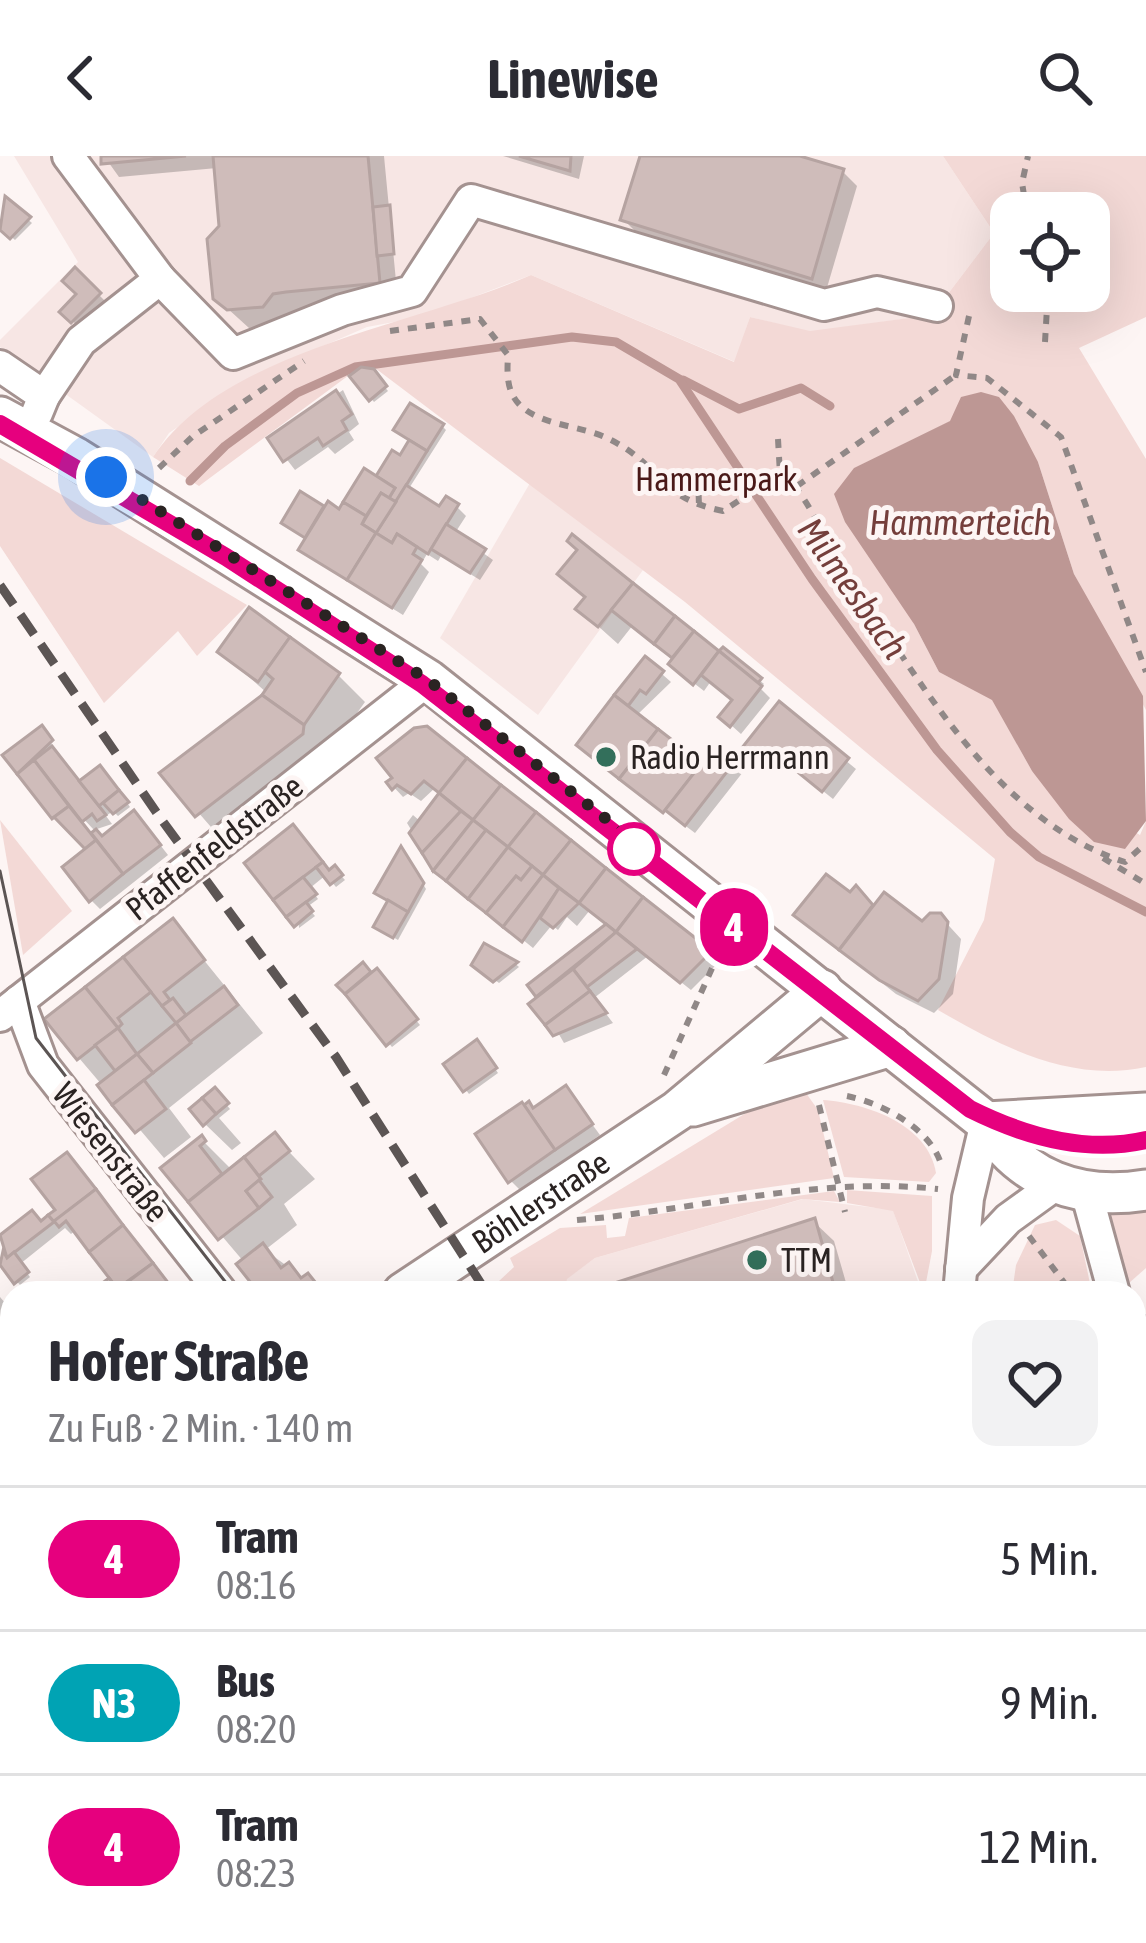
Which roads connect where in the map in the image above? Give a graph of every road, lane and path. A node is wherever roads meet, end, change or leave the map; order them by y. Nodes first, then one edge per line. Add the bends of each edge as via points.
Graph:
1 (68, 156) edge
2 (1028, 156) edge
3 (1024, 192) edge
4 (160, 279) junction
5 (937, 306) dead end
6 (1047, 312) edge
7 (969, 316) dead end
8 (379, 333) dead end
9 (1045, 343) dead end
10 (318, 355) dead end
11 (0, 366) edge
12 (956, 375) junction
13 (24, 415) edge
14 (778, 439) dead end
15 (159, 468) dead end
16 (780, 474) junction
17 (698, 476) dead end
18 (797, 486) junction
19 (698, 506) junction
20 (1146, 673) edge
21 (428, 680) junction
22 (1146, 843) edge
23 (1095, 853) junction
24 (1146, 884) edge
25 (718, 955) dead end
26 (822, 990) junction
27 (9, 1008) edge
28 (891, 1046) junction
29 (668, 1099) junction
30 (1146, 1113) edge
31 (986, 1122) junction
32 (840, 1184) junction
33 (1070, 1188) junction
34 (1146, 1190) edge
35 (844, 1212) dead end
36 (565, 1221) dead end
37 (1024, 1231) dead end
38 (213, 1281) edge
39 (419, 1281) edge
40 (960, 1281) edge
41 (1063, 1281) edge
42 (1109, 1281) edge

1 - 4 street
2 - 3 path
4 - 5 street via 233,354 412,291 471,200 824,305 877,292
4 - 13 street via 80,341
6 - 9 path
7 - 12 path
8 - 19 path via 480,319 508,355 506,383 522,407 644,457 667,491
10 - 15 path via 192,437
11 - 13 street
12 - 18 path
12 - 20 path via 987,378 1061,437
13 - 21 main road
14 - 16 path
16 - 18 path
16 - 19 path via 723,511
17 - 19 path
18 - 23 path via 826,540 981,759 1064,838
21 - 26 main road
21 - 27 street, Pfaffenfeldstraße
22 - 23 path via 1125,862
23 - 24 path
25 - 29 path
26 - 28 main road
26 - 29 main road, Böhlerstraße
27 - 38 street, Wiesenstraße via 44,1065
28 - 29 main road, Böhlerstraße
28 - 31 main road
29 - 39 main road, Böhlerstraße
30 - 31 main road
31 - 33 main road via 1011,1156
31 - 40 street
32 - 32 path via 942,1189 943,1177 932,1146 881,1105 827,1094 819,1105
32 - 35 path
32 - 36 path
33 - 34 main road
33 - 40 street via 997,1229
33 - 42 street
37 - 41 path

